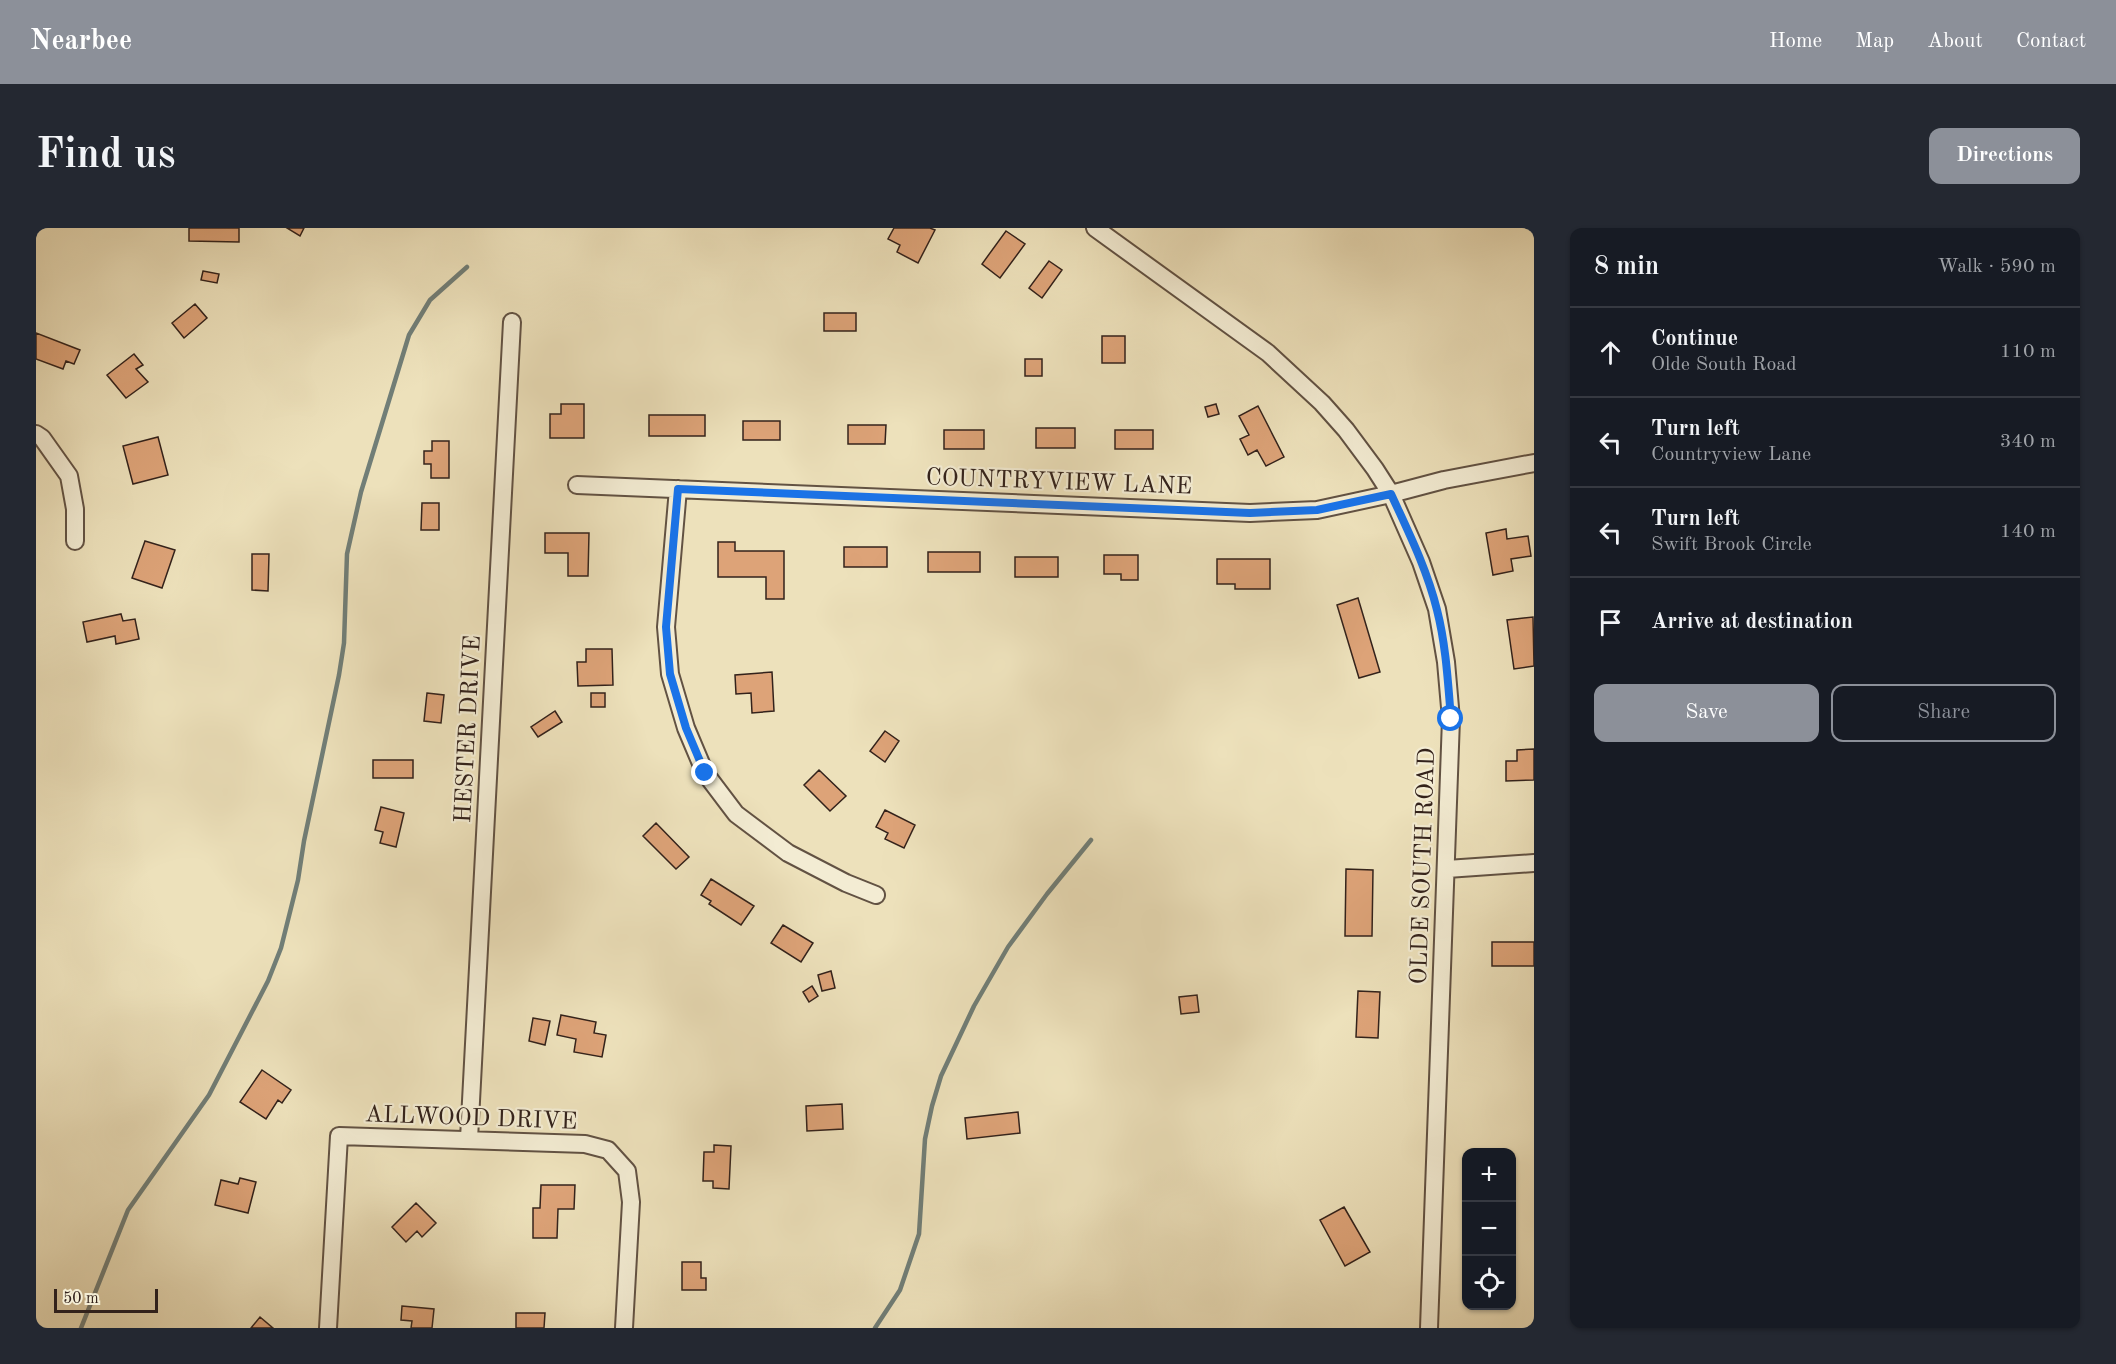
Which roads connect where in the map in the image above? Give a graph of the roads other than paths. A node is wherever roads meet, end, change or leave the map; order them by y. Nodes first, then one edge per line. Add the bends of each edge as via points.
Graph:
1 (1095, 228) edge
2 (512, 322) dead end
3 (36, 434) edge
4 (1534, 463) edge
5 (577, 485) dead end
6 (678, 489) junction
7 (1391, 494) junction
8 (75, 541) dead end
9 (1534, 863) edge
10 (1447, 868) junction
11 (876, 895) dead end
12 (469, 1139) junction
13 (328, 1328) edge
14 (624, 1328) edge
15 (1429, 1328) edge

1 - 7 street, OLDE SOUTH ROAD via 1268,353 1346,429
2 - 12 street, HESTER DRIVE
3 - 8 street via 69,476 75,508
4 - 7 street, COUNTRYVIEW LANE
5 - 6 street, COUNTRYVIEW LANE
6 - 7 street, COUNTRYVIEW LANE via 1250,513 1317,510
6 - 11 street via 666,627 670,674 705,773 736,814 788,853
7 - 10 street, OLDE SOUTH ROAD via 1422,562 1437,609 1446,662 1451,719
9 - 10 street
10 - 15 street, OLDE SOUTH ROAD
12 - 13 street, ALLWOOD DRIVE via 339,1136
12 - 14 street, ALLWOOD DRIVE via 585,1144 608,1150 627,1171 631,1202

